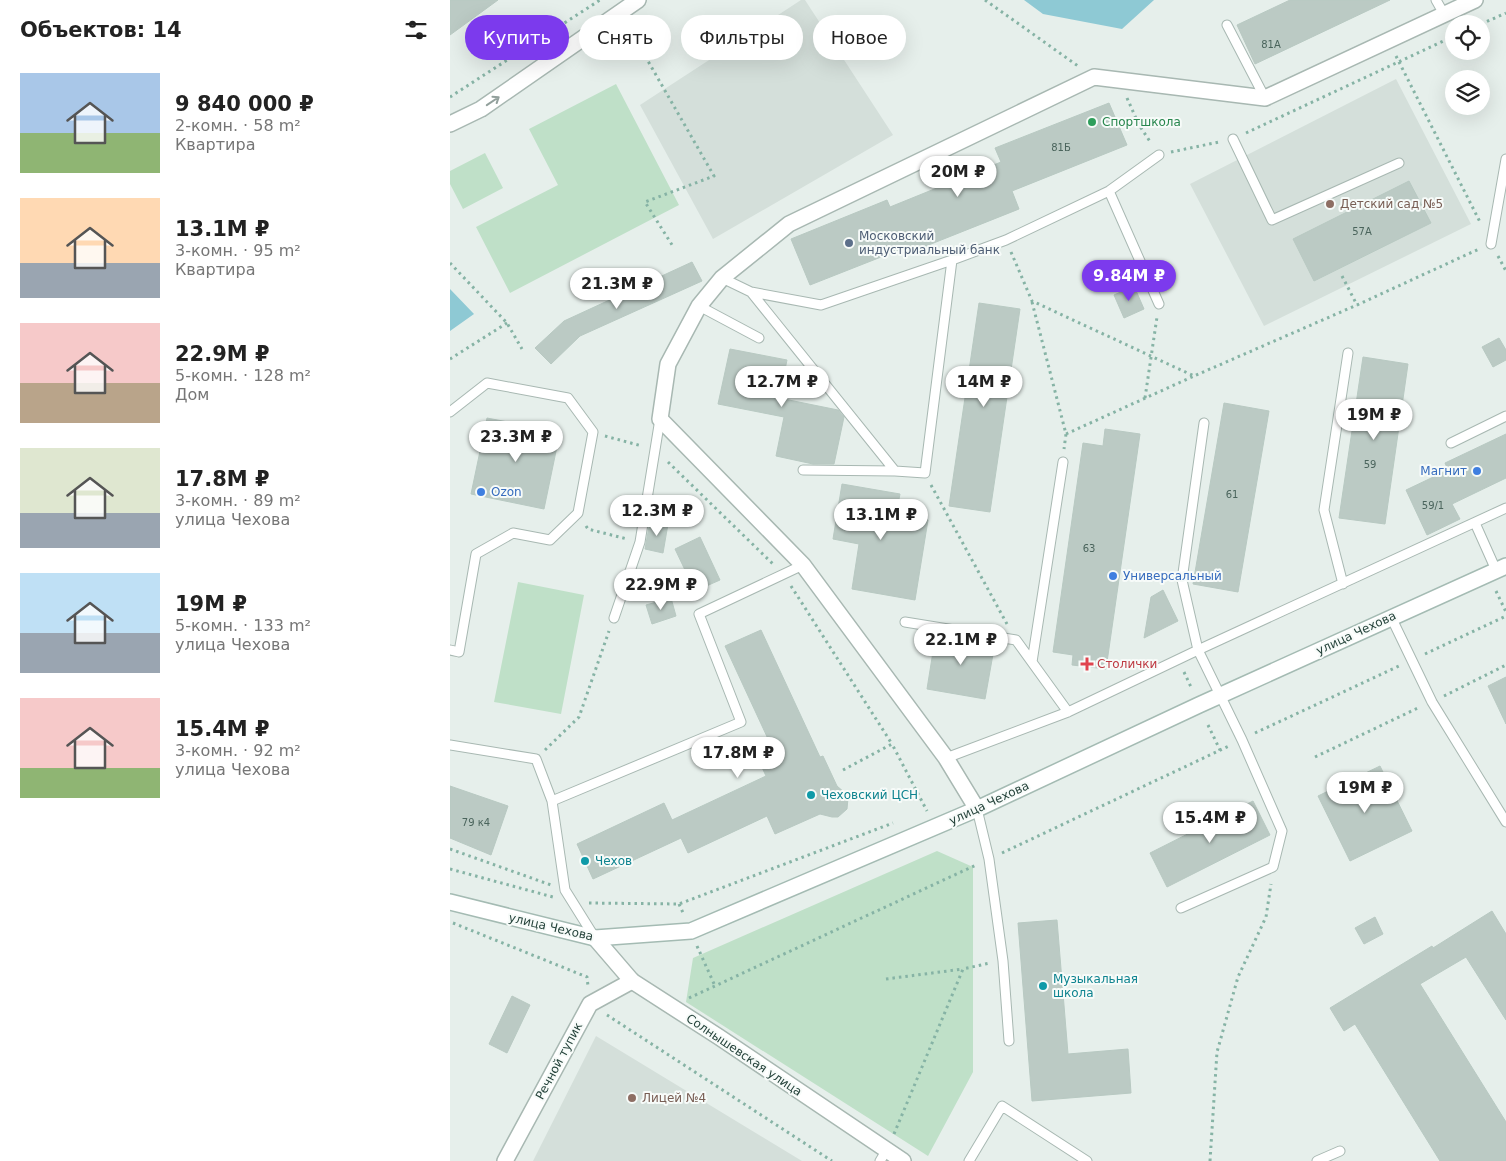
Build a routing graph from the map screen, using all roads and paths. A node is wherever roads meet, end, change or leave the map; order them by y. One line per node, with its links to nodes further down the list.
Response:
1 (600, 0): 15 (path)
2 (638, 0): 6 (street)
3 (985, 0): 14 (path)
4 (1436, 0): 8 (lane)
5 (1474, 0): 8 (street)
6 (621, 7): 18 (street, one-way to 6); 26 (path)
7 (1506, 13): 9 (path)
8 (1444, 14): 11 (street)
9 (1490, 20)
10 (1227, 25): 17 (lane)
11 (1388, 40): 13 (path); 17 (street)
12 (1445, 40): 13 (path)
13 (1399, 62): 19 (path); 25 (path)
14 (1094, 77): 17 (street); 31 (street)
15 (450, 96)
16 (1126, 97): 20 (path)
17 (1265, 98)
18 (450, 124)
19 (1233, 138): 20 (path); 22 (lane)
20 (1159, 155): 23 (lane)
21 (1506, 159): 25 (lane)
22 (1399, 163)
23 (1109, 191): 24 (lane); 34 (lane)
24 (1006, 240): 27 (lane); 33 (path)
25 (1491, 244): 29 (path); 35 (path)
26 (674, 248)
27 (952, 260): 32 (lane); 54 (lane)
28 (450, 263): 37 (path)
29 (1506, 271)
30 (1342, 276): 35 (path)
31 (722, 278): 32 (lane); 36 (street)
32 (751, 292): 53 (lane)
33 (1032, 301): 41 (path); 49 (path)
34 (1159, 304): 41 (path)
35 (1357, 305): 43 (path)
36 (699, 306): 38 (lane); 47 (street)
37 (507, 323): 39 (path); 42 (path)
38 (759, 338)
39 (522, 349)
40 (1348, 353): 61 (lane)
41 (1150, 356): 43 (path); 44 (path)
42 (450, 359)
43 (1194, 376): 44 (path)
44 (1145, 398): 49 (path)
45 (450, 412): 56 (lane)
46 (1506, 416): 50 (lane)
47 (660, 419): 58 (lane); 59 (street)
48 (1204, 423): 70 (lane)
49 (1066, 434): 51 (path)
50 (1451, 443)
51 (1063, 462): 72 (lane)
52 (802, 470): 53 (lane)
53 (895, 471): 54 (lane)
54 (925, 474): 68 (path)
55 (1506, 508): 57 (lane)
56 (578, 512): 58 (path); 69 (lane)
57 (1475, 523): 60 (lane); 61 (lane)
58 (640, 542): 66 (lane)
59 (803, 565): 82 (street); 85 (lane)
60 (1501, 568): 65 (street, улица Чехова)
61 (1343, 584): 70 (lane)
62 (1496, 591): 63 (path)
63 (1506, 612)
64 (1506, 616): 71 (path)
65 (1391, 617): 71 (lane); 74 (street, улица Чехова)
66 (614, 618): 83 (path)
67 (905, 622): 68 (lane)
68 (1016, 640): 72 (lane)
69 (450, 650)
70 (1198, 650): 74 (lane); 76 (lane)
71 (1412, 660): 75 (lane); 78 (path)
72 (1032, 662): 76 (lane)
73 (1506, 665): 75 (path)
74 (1220, 696): 78 (lane); 88 (street, улица Чехова)
75 (1432, 702): 81 (path); 91 (lane)
76 (1068, 712): 82 (lane)
77 (1208, 725): 80 (path)
78 (1242, 740): 80 (path); 94 (lane)
79 (450, 745): 83 (lane)
80 (1220, 750): 93 (path)
81 (1314, 757)
82 (946, 758): 88 (street)
83 (536, 759): 85 (lane)
84 (842, 770): 87 (path)
85 (552, 801): 96 (lane)
86 (935, 806): 87 (path)
87 (927, 810): 89 (path)
88 (977, 810): 93 (lane); 101 (street, улица Чехова)
89 (918, 814)
90 (899, 821): 97 (path)
91 (1506, 822)
92 (450, 849): 96 (path)
93 (989, 859): 102 (lane); 107 (path)
94 (1273, 866): 99 (lane); 116 (path)
95 (450, 869): 97 (path)
96 (565, 890): 97 (lane)
97 (573, 902): 101 (lane)
98 (451, 905): 101 (street, улица Чехова)
99 (1181, 908)
100 (450, 922): 106 (path)
101 (595, 938): 105 (street, Солнышевская улица)
102 (1003, 960): 103 (path); 108 (lane)
103 (963, 969): 104 (path); 110 (path)
104 (886, 979)
105 (632, 981): 106 (street); 107 (street, Солнышевская улица)
106 (590, 1004): 111 (street, Речной тупик); 112 (path)
107 (672, 1006): 110 (street, Солнышевская улица)
108 (1009, 1041)
109 (1340, 1151): 117 (lane)
110 (883, 1156): 113 (street, Солнышевская улица)
111 (505, 1161)
112 (832, 1161)
113 (903, 1161)
114 (969, 1161): 115 (lane)
115 (1087, 1161)
116 (1210, 1161)
117 (1317, 1161)

